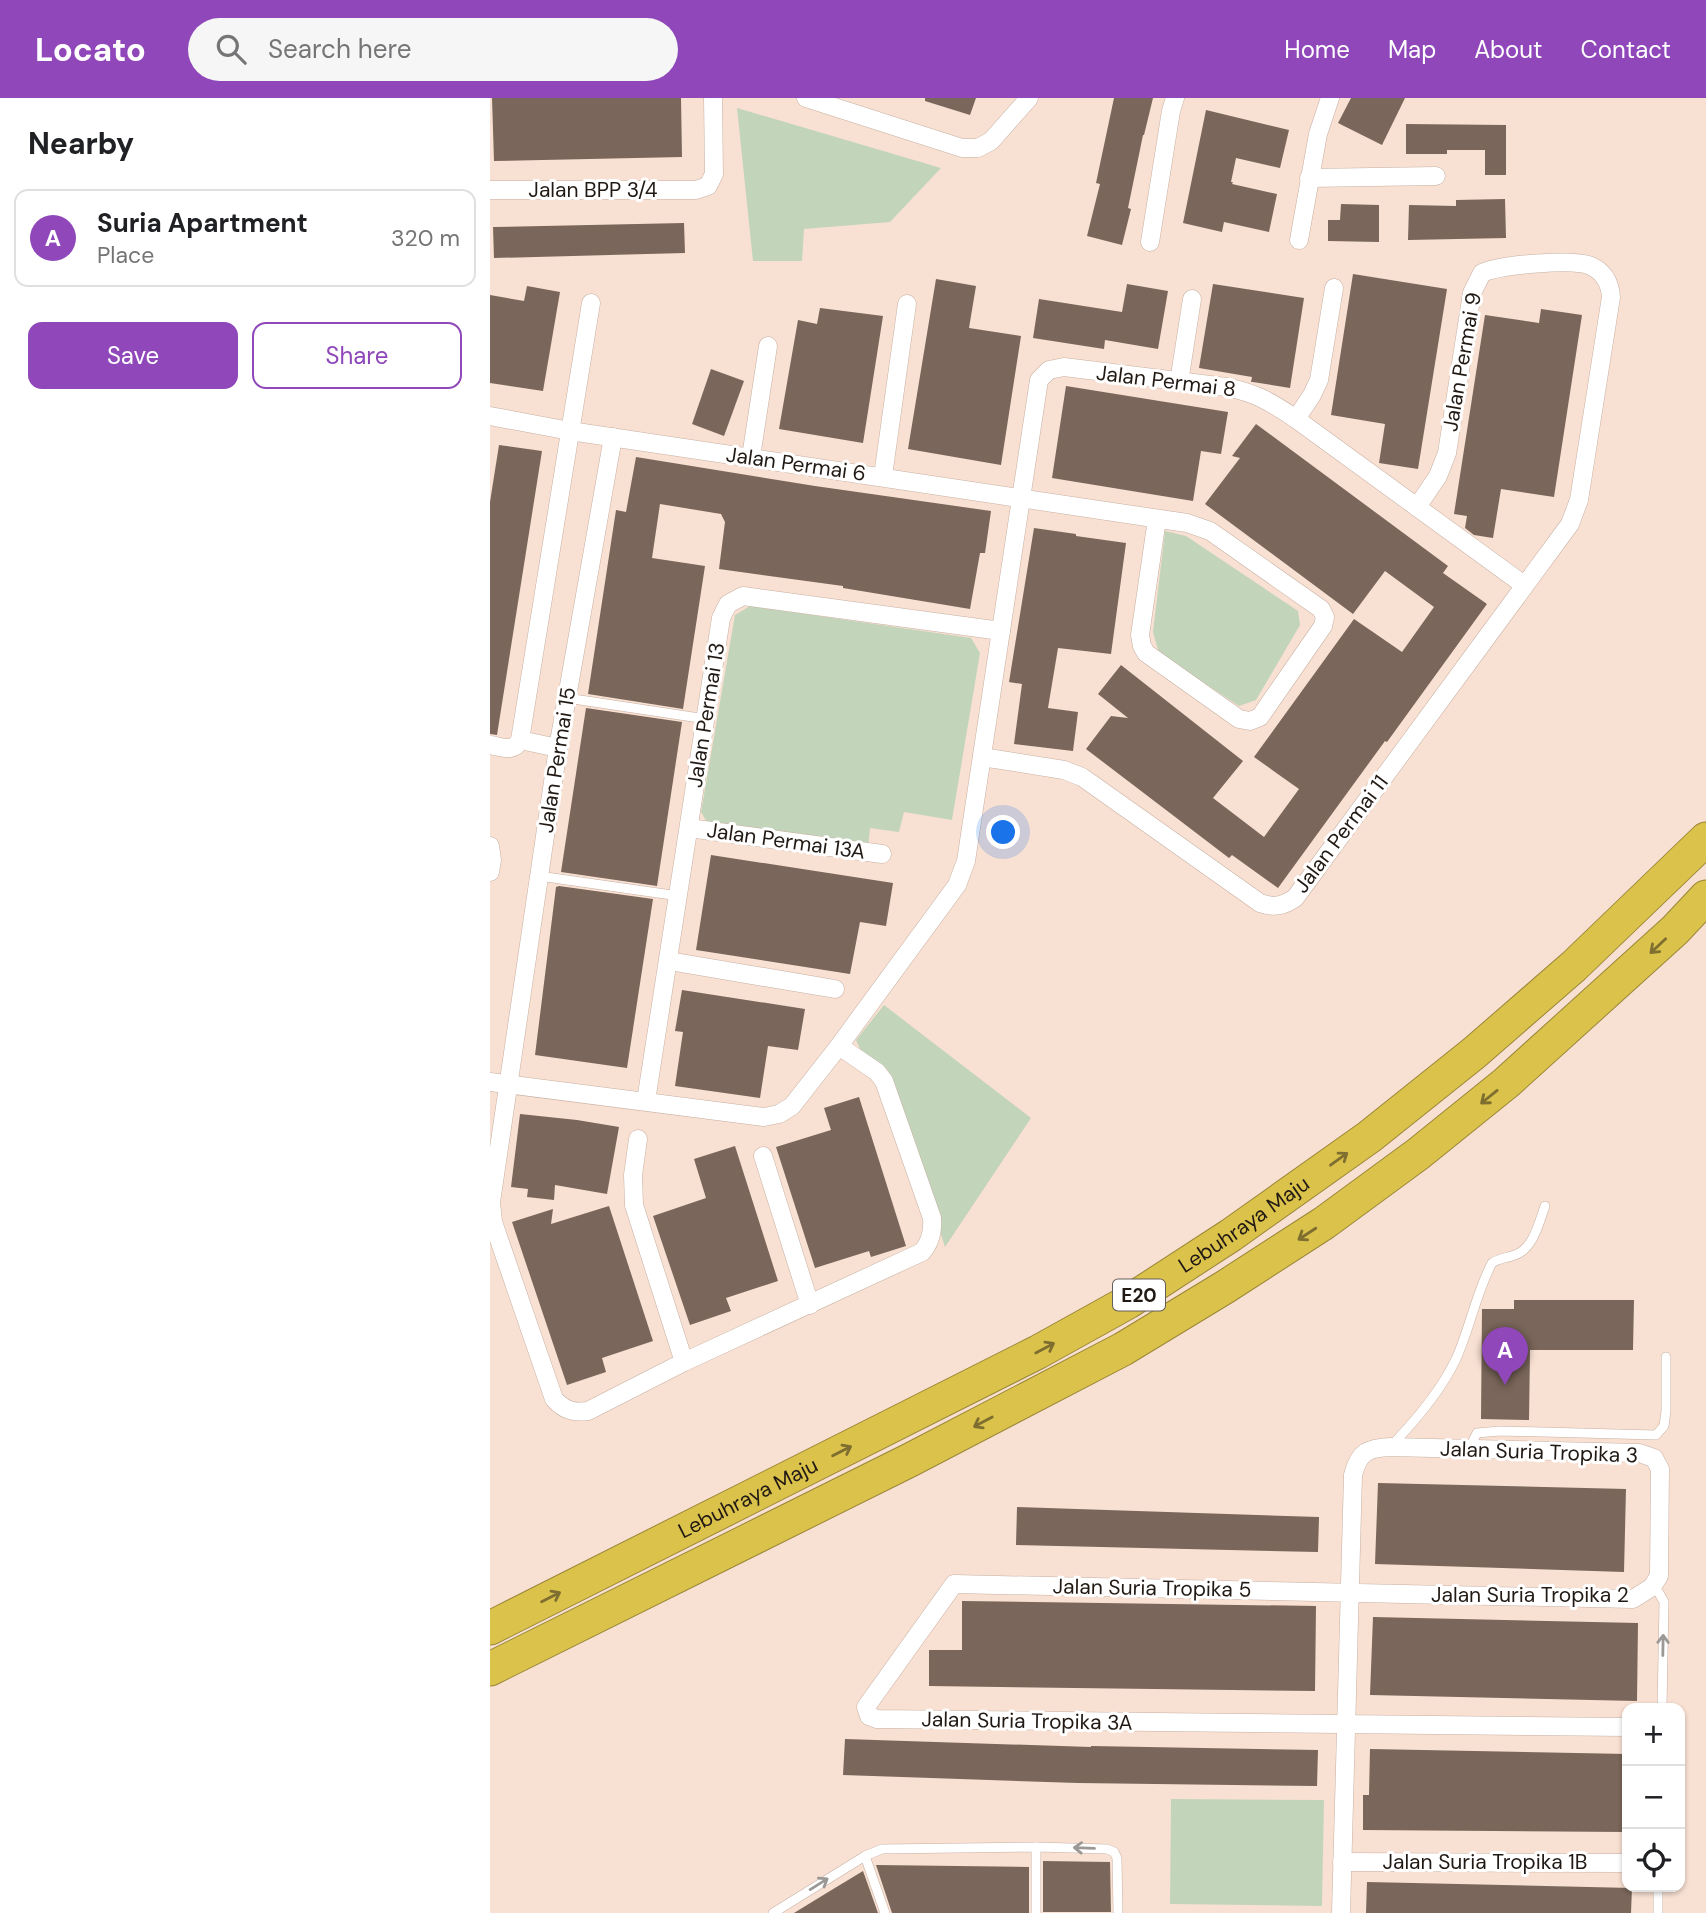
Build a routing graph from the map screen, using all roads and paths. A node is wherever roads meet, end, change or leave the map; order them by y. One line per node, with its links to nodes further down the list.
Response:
1 (713, 98): 8 (street, Jalan BPP 3/4)
2 (806, 98): 3 (street)
3 (1030, 98)
4 (1175, 98): 10 (street)
5 (1330, 98): 7 (street)
6 (1436, 176): 7 (street)
7 (1309, 178): 9 (street)
8 (490, 190)
9 (1299, 240)
10 (1150, 242)
11 (1334, 288): 18 (street)
12 (1192, 299): 16 (street)
13 (591, 303): 19 (street)
14 (907, 304): 22 (street)
15 (768, 346): 21 (street)
16 (1179, 382): 18 (street, Jalan Permai 8); 23 (street, Jalan Permai 8)
17 (490, 416): 19 (street, Jalan Permai 6)
18 (1296, 419): 24 (street, Jalan Permai 8)
19 (570, 430): 20 (street, Jalan Permai 6); 30 (street)
20 (613, 437): 21 (street, Jalan Permai 6); 28 (street, Jalan Permai 15)
21 (751, 457): 22 (street, Jalan Permai 6)
22 (883, 476): 23 (street, Jalan Permai 6)
23 (1021, 498): 25 (street, Jalan Permai 6); 27 (street)
24 (1417, 507): 26 (street, Jalan Permai 8); 26 (street, Jalan Permai 9)
25 (1157, 519): 25 (street, Jalan Permai 6)
26 (1524, 585): 33 (street, Jalan Permai 11)
27 (1001, 631): 29 (street, Jalan Permai 13); 33 (street)
28 (567, 698): 29 (lane); 32 (street, Jalan Permai 15)
29 (706, 719): 34 (street, Jalan Permai 13)
30 (520, 740): 31 (street); 32 (street)
31 (490, 745)
32 (558, 747): 39 (street, Jalan Permai 15)
33 (982, 757): 44 (street)
34 (689, 828): 37 (street, Jalan Permai 13A); 40 (street, Jalan Permai 13)
35 (1706, 839): 59 (highway, Lebuhraya Maju / E20, one-way to 35)
36 (490, 846): 38 (street)
37 (882, 854)
38 (490, 872)
39 (539, 876): 40 (lane); 45 (street, Jalan Permai 15)
40 (679, 895): 42 (street, Jalan Permai 13)
41 (1706, 897): 60 (highway, Lebuhraya Maju / E20, one-way to 60)
42 (669, 961): 43 (street); 46 (street, Jalan Permai 13)
43 (835, 989)
44 (839, 1046): 46 (street); 50 (street, Jalan Permai 15)
45 (499, 1083): 46 (street); 52 (street, Jalan Permai 15)
46 (646, 1101)
47 (638, 1139): 52 (street)
48 (763, 1156): 50 (street)
49 (1545, 1206): 53 (lane)
50 (810, 1305): 52 (street, Jalan Permai 15)
51 (1666, 1357): 54 (lane)
52 (684, 1362)
53 (1391, 1447): 54 (street, Jalan Suria Tropika 3); 58 (street, Jalan Suria Tropika 3)
54 (1469, 1449): 55 (street, Jalan Suria Tropika 3)
55 (1660, 1532): 57 (street, Jalan Suria Tropika 2)
56 (954, 1584): 58 (street, Jalan Suria Tropika 5); 62 (street, Jalan Suria Tropika 3A)
57 (1652, 1587): 58 (street, Jalan Suria Tropika 2); 61 (lane, one-way to 57)
58 (1349, 1593): 62 (street, Jalan Suria Tropika 3)
59 (490, 1628)
60 (490, 1669)
61 (1662, 1703)
62 (1346, 1724): 63 (street); 66 (street, Jalan Suria Tropika 3)
63 (1622, 1727)
64 (1036, 1847): 65 (lane); 71 (lane); 72 (lane, one-way to 64)
65 (864, 1856): 69 (lane, one-way to 65); 70 (lane)
66 (1342, 1861): 67 (street, Jalan Suria Tropika 1B); 73 (street, Jalan Suria Tropika 3)
67 (1622, 1863)
68 (1658, 1892): 74 (lane)
69 (773, 1913)
70 (885, 1913)
71 (1036, 1913)
72 (1118, 1913)
73 (1340, 1913)
74 (1658, 1913)

